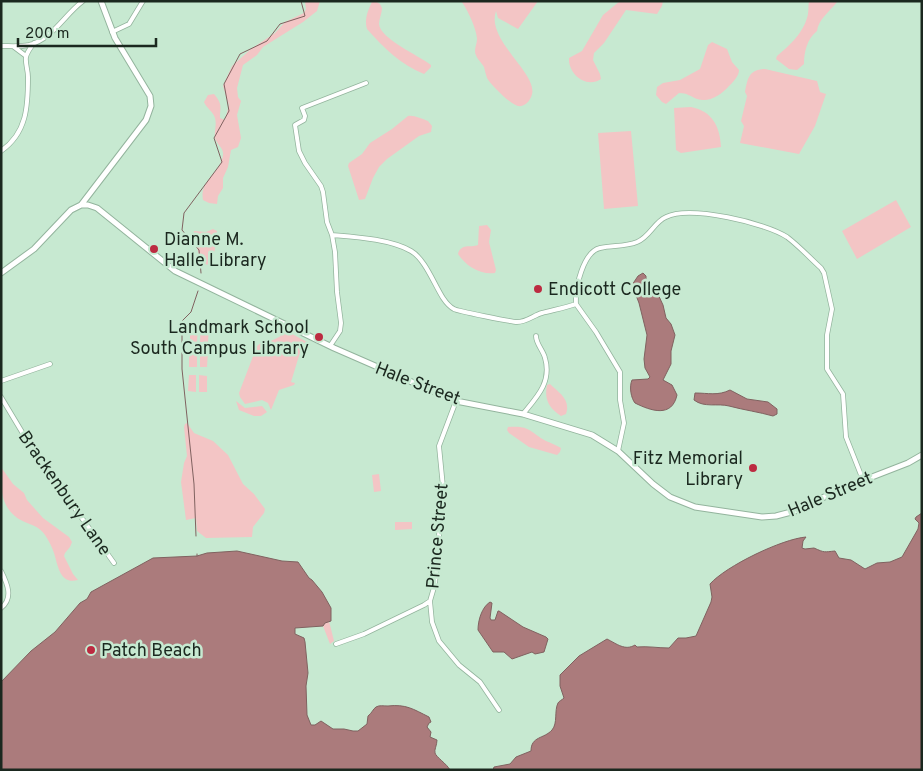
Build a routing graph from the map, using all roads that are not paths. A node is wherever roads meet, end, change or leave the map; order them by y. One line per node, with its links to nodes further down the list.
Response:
1 (83, 1): 5 (street)
2 (101, 1): 4 (main road)
3 (143, 1): 4 (street)
4 (112, 32): 11 (main road)
5 (34, 43): 7 (street); 8 (street)
6 (1, 46): 7 (street)
7 (13, 46): 8 (street)
8 (26, 56): 10 (street)
9 (366, 83): 12 (street)
10 (1, 151)
11 (81, 205): 13 (main road); 16 (main road, Hale Street)
12 (332, 235): 14 (street); 16 (street)
13 (1, 273)
14 (576, 304): 22 (street); 24 (street)
15 (536, 336): 21 (street)
16 (330, 346): 20 (main road, Hale Street)
17 (50, 364): 18 (street)
18 (1, 381)
19 (1, 397): 25 (street, Brackenbury Lane)
20 (456, 401): 21 (main road, Hale Street); 27 (street, Prince Street)
21 (523, 414): 22 (main road, Hale Street)
22 (618, 451): 24 (main road, Hale Street)
23 (922, 455): 24 (main road, Hale Street)
24 (863, 480)
25 (114, 563)
26 (1, 571): 28 (street)
27 (430, 601): 29 (street, Prince Street); 30 (street)
28 (1, 608)
29 (336, 644)
30 (499, 710)

